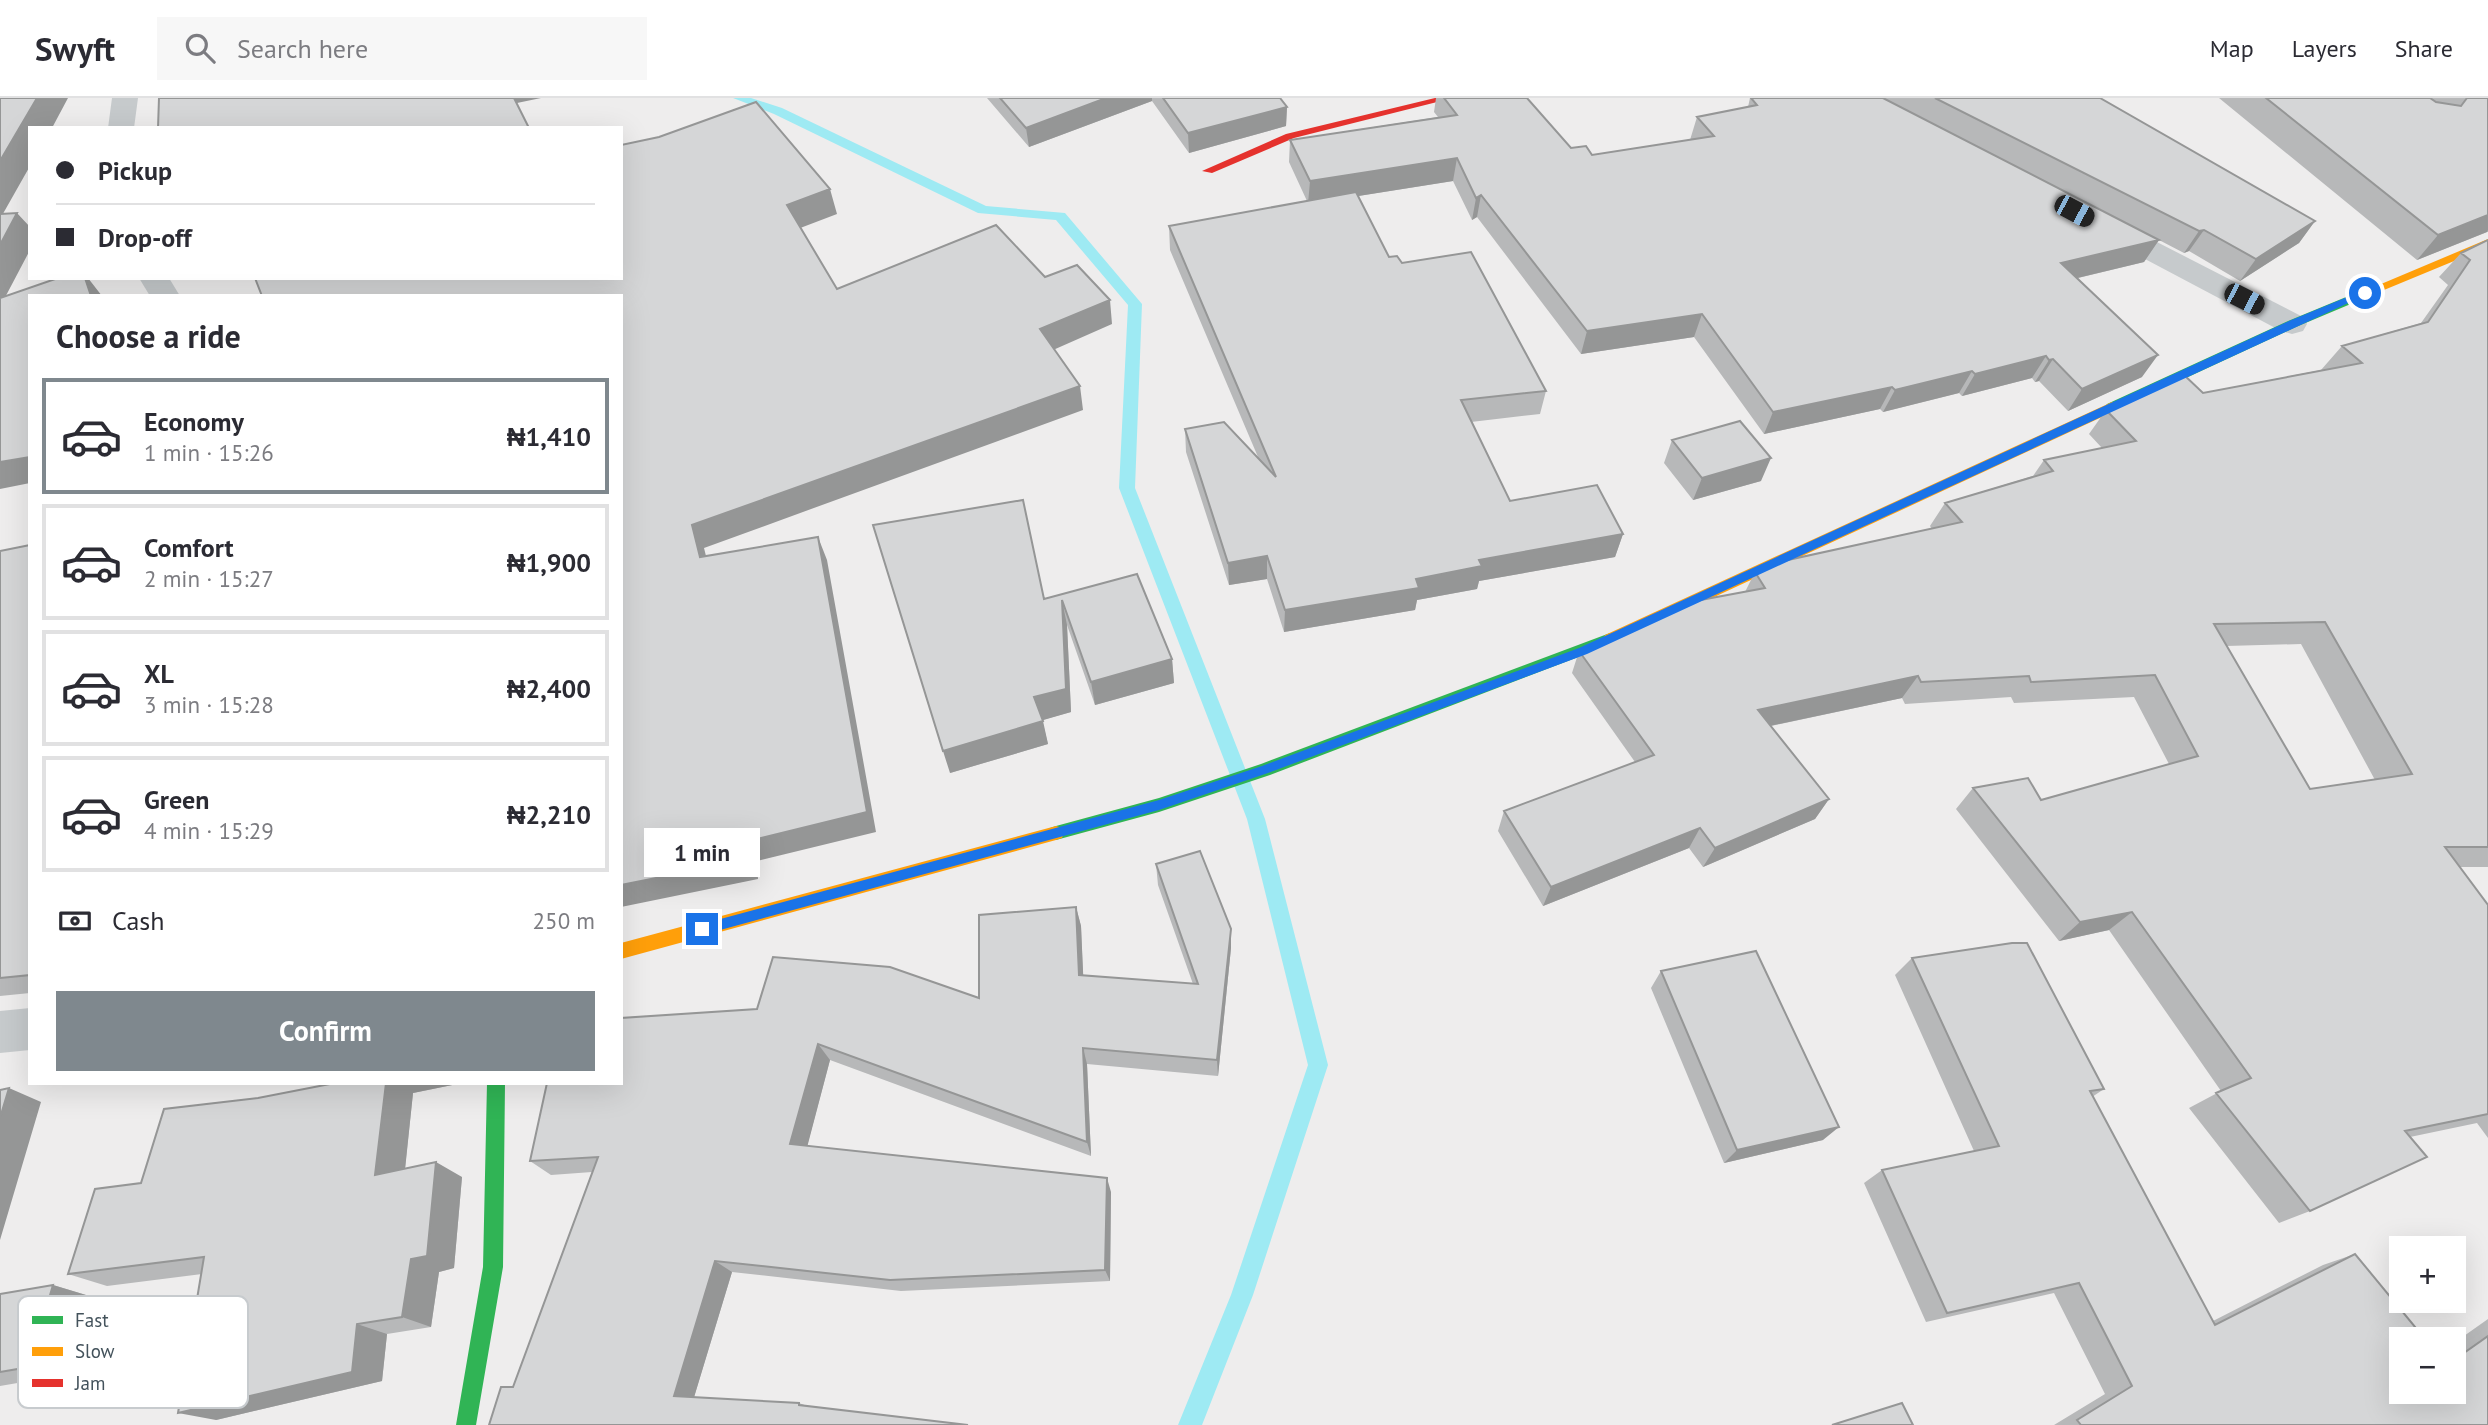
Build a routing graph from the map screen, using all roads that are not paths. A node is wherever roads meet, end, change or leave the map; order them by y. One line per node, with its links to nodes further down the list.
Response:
1 (125, 98): 3 (street)
2 (1448, 98): 4 (street)
3 (121, 126)
4 (1208, 171)
5 (2087, 217): 7 (street)
6 (2488, 243): 7 (street)
7 (2292, 324): 8 (street)
8 (623, 950)
9 (28, 1029): 10 (street)
10 (0, 1032)
11 (496, 1085): 12 (street)
12 (466, 1425)

